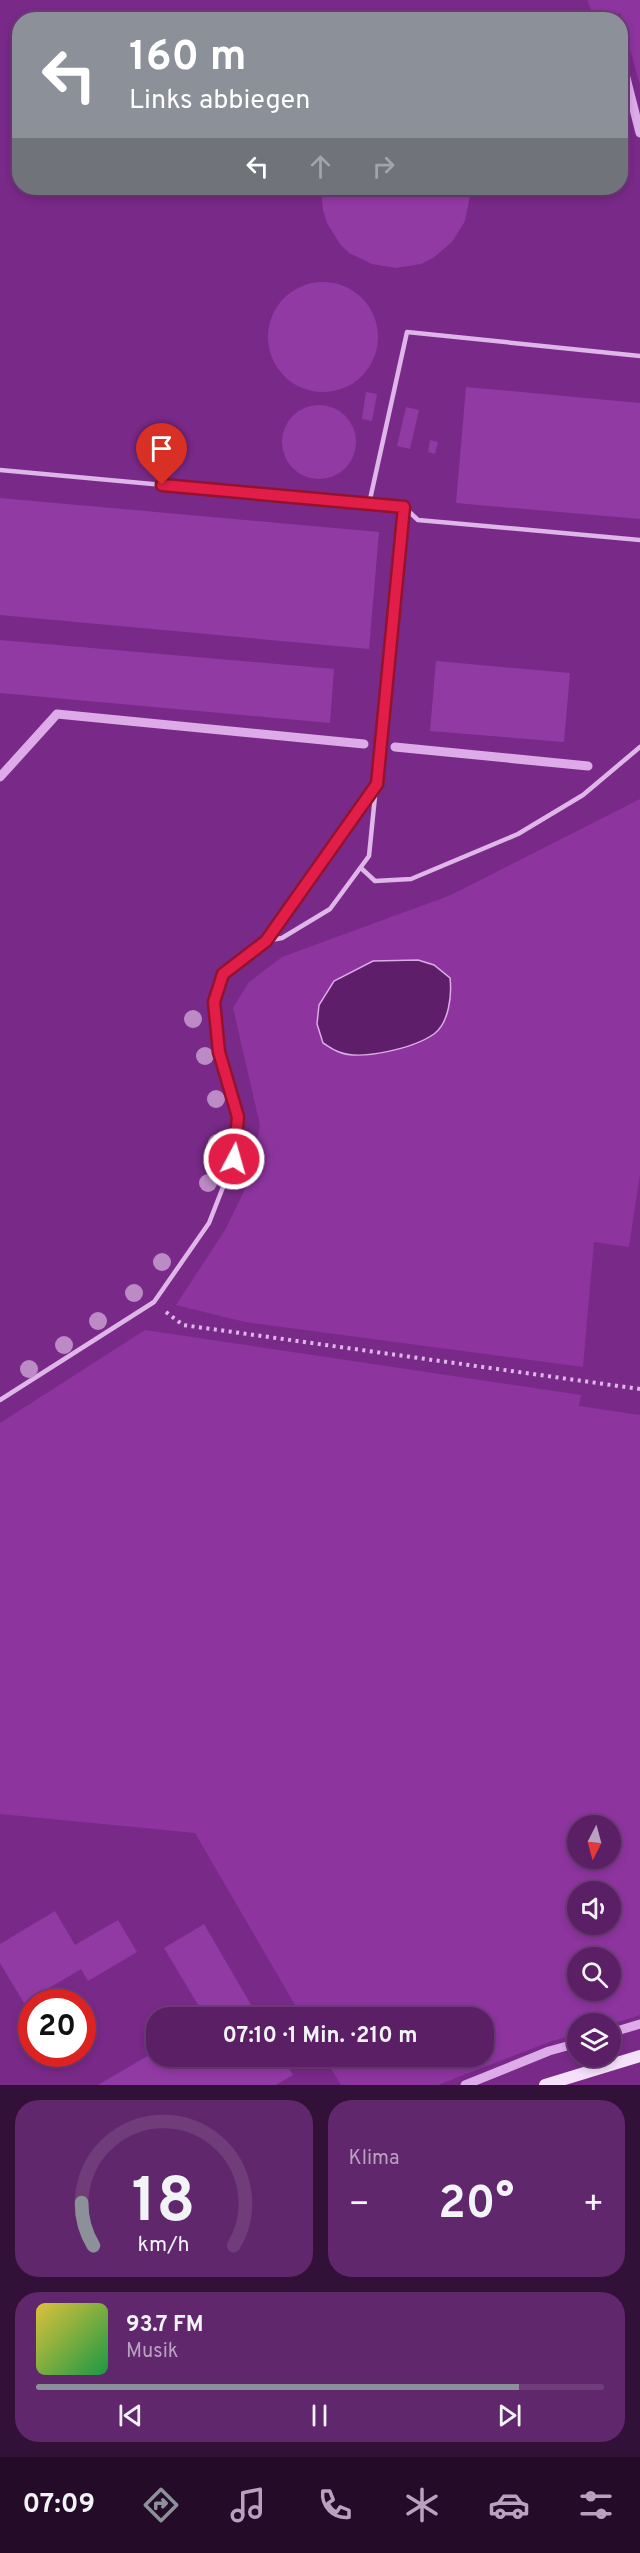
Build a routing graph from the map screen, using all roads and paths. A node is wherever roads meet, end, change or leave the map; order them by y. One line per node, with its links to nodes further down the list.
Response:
1 (640, 356): 3 (lane)
2 (0, 470): 3 (lane)
3 (369, 504): 4 (lane)
4 (404, 507): 5 (lane); 7 (lane)
5 (640, 540)
6 (640, 747): 8 (lane)
7 (377, 784): 8 (lane); 9 (lane)
8 (361, 868): 9 (lane)
9 (266, 941): 10 (lane)
10 (153, 1302): 11 (path); 12 (lane)
11 (640, 1389)
12 (0, 1400)
13 (640, 2056): 14 (main road)
14 (545, 2085)

